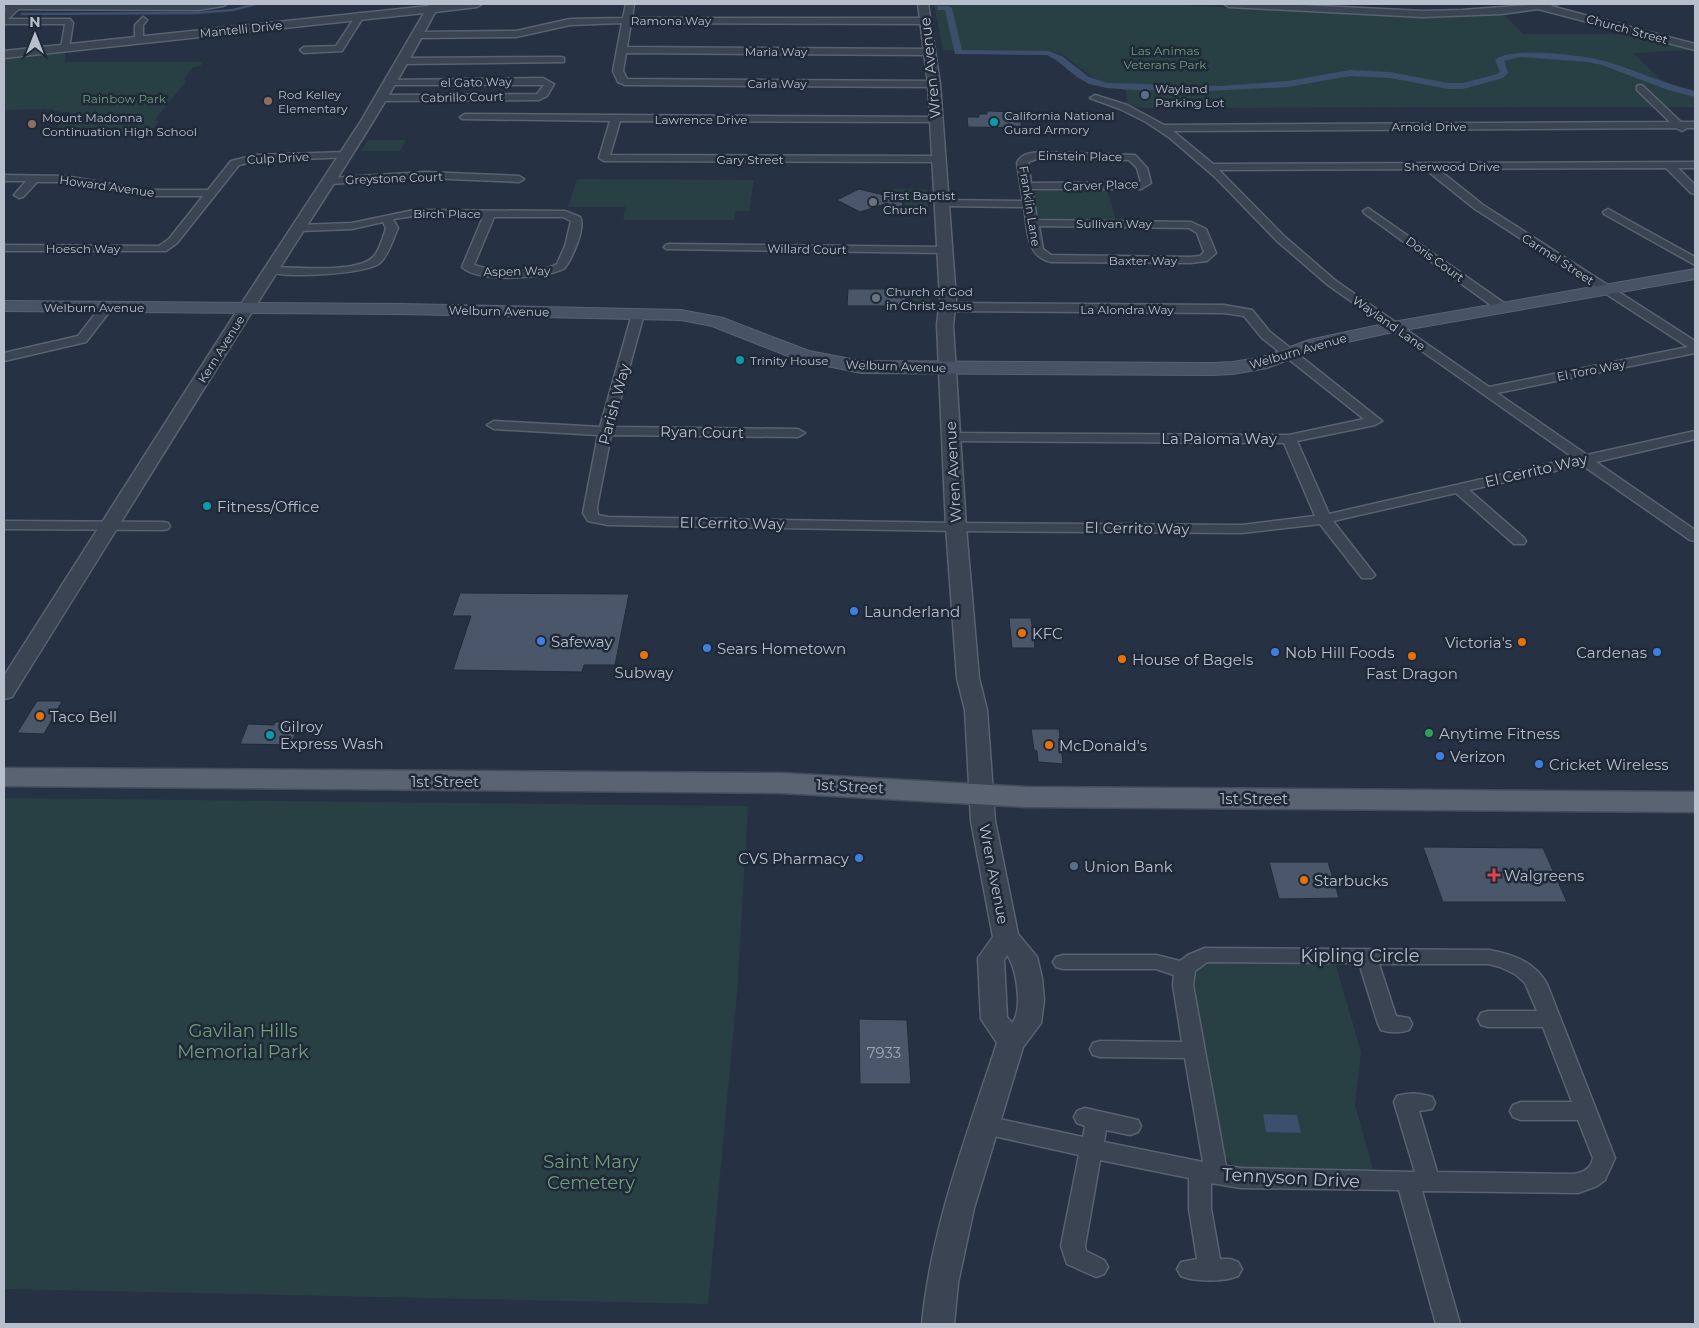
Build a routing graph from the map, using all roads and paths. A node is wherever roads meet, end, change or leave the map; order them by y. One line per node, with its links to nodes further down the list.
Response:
1 (223, 4): 8 (street)
2 (477, 4): 10 (street, Mantelli Drive)
3 (630, 4): 16 (street)
4 (923, 4): 17 (street, Wren Avenue)
5 (1229, 4): 12 (street)
6 (1554, 4): 9 (street)
7 (18, 5): 8 (street); 11 (street); 14 (street)
8 (85, 5)
9 (1534, 5): 12 (street); 20 (street, Church Street)
10 (433, 6): 13 (street, Mantelli Drive); 18 (street, Kern Avenue)
11 (4, 7)
12 (1359, 7)
13 (360, 16): 19 (street, Mantelli Drive); 22 (street)
14 (4, 19): 21 (street)
15 (144, 20): 19 (street)
16 (628, 20): 17 (street, Ramona Way); 18 (street, Ramona Way); 23 (street)
17 (926, 21): 24 (street, Wren Avenue)
18 (418, 34): 27 (street, Kern Avenue)
19 (139, 40): 21 (street, Mantelli Drive)
20 (1695, 47)
21 (65, 48): 25 (street, Mantelli Drive)
22 (304, 50)
23 (621, 50): 24 (street, Maria Way); 29 (street, Carla Way)
24 (930, 52): 29 (street, Wren Avenue)
25 (4, 54)
26 (561, 60): 27 (street)
27 (403, 61): 28 (street, Kern Avenue)
28 (390, 83): 31 (street, el Gato Way); 32 (street, Kern Avenue)
29 (934, 84): 36 (street, Wren Avenue)
30 (1640, 88): 37 (street)
31 (543, 96): 32 (street, Cabrillo Court)
32 (380, 98): 41 (street, Kern Avenue)
33 (1095, 98): 39 (street, Wayland Lane)
34 (466, 117): 35 (street, Lawrence Drive)
35 (616, 118): 36 (street, Lawrence Drive); 44 (street, Gary Street)
36 (936, 120): 44 (street, Wren Avenue)
37 (1678, 125): 38 (street, Arnold Drive); 39 (street, Arnold Drive); 40 (street)
38 (1695, 125)
39 (1163, 128): 48 (street, Wayland Lane)
40 (1695, 136)
41 (346, 155): 52 (street, Kern Avenue); 55 (street, Culp Drive)
42 (1026, 158): 43 (street, Einstein Place); 53 (street, Franklin Lane)
43 (1134, 158): 53 (street, Carver Place)
44 (938, 159): 57 (street, Wren Avenue)
45 (1426, 165): 46 (street, Sherwood Drive); 48 (street, Sherwood Drive); 75 (street, Carmel Street)
46 (1669, 165): 47 (street, Sherwood Drive); 54 (street)
47 (1695, 165)
48 (1210, 167): 82 (street, Wayland Lane)
49 (4, 178): 50 (street, Howard Avenue)
50 (35, 178): 55 (street, Howard Avenue); 56 (street)
51 (519, 179): 52 (street, Greystone Court)
52 (330, 181): 66 (street, Kern Avenue)
53 (1026, 186): 58 (street, Franklin Lane)
54 (1695, 190)
55 (211, 193): 69 (street, Culp Drive)
56 (19, 195)
57 (942, 203): 58 (street); 70 (street, Wren Avenue)
58 (1029, 204): 64 (street, Franklin Lane)
59 (1368, 211): 80 (street, Doris Court)
60 (1608, 212): 72 (street)
61 (490, 213): 62 (street, Birch Place); 62 (street, Aspen Way); 63 (street, Birch Place)
62 (565, 214)
63 (387, 218): 66 (street, Birch Place); 73 (street)
64 (1032, 223): 65 (street, Sullivan Way); 71 (street, Franklin Lane)
65 (1196, 226): 71 (street, Baxter Way)
66 (300, 228): 73 (street, Kern Avenue)
67 (4, 248): 69 (street, Hoesch Way)
68 (670, 248): 70 (street, Willard Court)
69 (162, 249)
70 (944, 250): 78 (street, Wren Avenue)
71 (1042, 255)
72 (1695, 262)
73 (272, 270): 79 (street, Kern Avenue)
74 (1695, 274): 75 (main road, Welburn Avenue)
75 (1606, 290): 80 (main road, Welburn Avenue); 83 (street, Carmel Street)
76 (4, 306): 77 (main road, Welburn Avenue)
77 (107, 307): 79 (main road, Welburn Avenue); 85 (street)
78 (947, 307): 84 (street, La Alondra Way); 86 (street, Wren Avenue)
79 (247, 308): 81 (main road, Welburn Avenue); 99 (street, Kern Avenue)
80 (1503, 308): 82 (main road, Welburn Avenue)
81 (638, 314): 86 (main road, Welburn Avenue); 89 (street, Parish Way)
82 (1393, 327): 84 (main road, Welburn Avenue); 87 (street, Wayland Lane)
83 (1695, 347): 87 (street, El Toro Way)
84 (1289, 354): 86 (main road, Welburn Avenue); 93 (street, La Paloma Way)
85 (4, 357)
86 (947, 368): 92 (street, Wren Avenue)
87 (1486, 390): 94 (street, Wayland Lane)
88 (494, 426): 89 (street)
89 (605, 431): 90 (street, Ryan Court); 96 (street, Parish Way)
90 (798, 433)
91 (1695, 435): 94 (street, El Cerrito Way)
92 (952, 437): 93 (street, La Paloma Way); 101 (street, Wren Avenue)
93 (1289, 439): 97 (street)
94 (1583, 459): 95 (street, El Cerrito Way); 102 (street, Wayland Lane)
95 (1458, 488): 97 (street, El Cerrito Way); 103 (street)
96 (593, 495): 101 (street, El Cerrito Way)
97 (1324, 519): 101 (street, El Cerrito Way); 104 (street)
98 (4, 525): 99 (street)
99 (109, 526): 100 (street); 105 (street, Kern Avenue)
100 (163, 526)
101 (956, 527): 107 (street, Wren Avenue)
102 (1695, 537)
103 (1520, 541)
104 (1367, 575)
105 (4, 692)
106 (4, 777): 107 (main road, 1st Street)
107 (981, 795): 108 (main road, 1st Street); 109 (street, Wren Avenue)
108 (1695, 802)
109 (1006, 938): 116 (street, Wren Avenue); 116 (street, Wren Avenue)
110 (1367, 956): 112 (street, Kipling Circle); 114 (street, Kipling Circle); 115 (street)
111 (1063, 962): 112 (street)
112 (1184, 970): 118 (street)
113 (1488, 1020): 114 (street)
114 (1551, 1020): 121 (street, Kipling Circle)
115 (1402, 1024)
116 (1010, 1042): 122 (street, Wren Avenue)
117 (1100, 1049): 118 (street)
118 (1194, 1050): 126 (street)
119 (1424, 1103): 127 (street)
120 (1520, 1110): 121 (street)
121 (1587, 1111): 125 (street, Kipling Circle)
122 (985, 1125): 124 (street, Tennyson Drive); 130 (street, Wren Avenue)
123 (1130, 1126): 124 (street)
124 (1091, 1148): 126 (street, Tennyson Drive); 128 (street)
125 (1599, 1172): 127 (street, Tennyson Drive)
126 (1208, 1173): 127 (street, Tennyson Drive); 129 (street)
127 (1418, 1182): 131 (street)
128 (1096, 1267)
129 (1210, 1269)
130 (938, 1324)
131 (1448, 1324)

